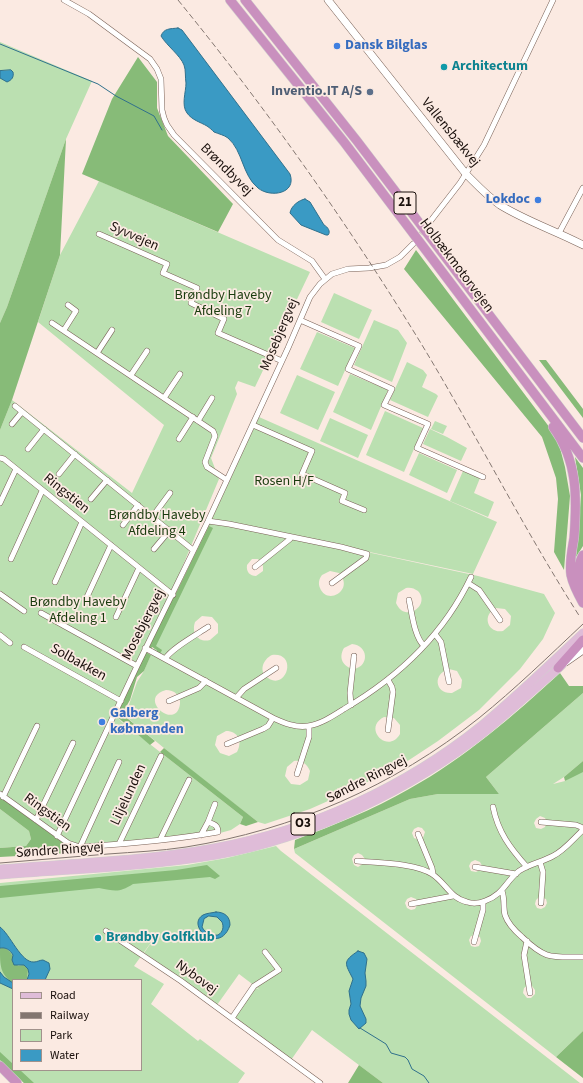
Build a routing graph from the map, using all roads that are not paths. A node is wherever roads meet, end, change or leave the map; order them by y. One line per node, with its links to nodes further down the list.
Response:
1 (64, 0): 13 (street, Brøndbyvej)
2 (230, 0): 24 (highway, Holbækmotorvejen / 21)
3 (245, 0): 28 (highway, Holbækmotorvejen / 21)
4 (328, 0): 6 (street, Vallensbækvej)
5 (553, 0): 6 (street)
6 (466, 174): 8 (street); 9 (street, Vallensbækvej)
7 (583, 188): 9 (street)
8 (429, 223)
9 (559, 233): 12 (street, Vallensbækvej)
10 (99, 234): 21 (street, Syvvejen)
11 (413, 244): 13 (street)
12 (583, 245)
13 (324, 280): 15 (street, Mosebjergvej)
14 (68, 305): 17 (street)
15 (300, 320): 21 (street, Mosebjergvej); 44 (street)
16 (52, 323): 17 (street)
17 (64, 330): 20 (street)
18 (112, 330): 20 (street)
19 (147, 351): 23 (street)
20 (97, 353): 23 (street)
21 (282, 361): 33 (street, Mosebjergvej)
22 (180, 374): 25 (street)
23 (131, 375): 25 (street)
24 (523, 378): 41 (highway, Holbækmotorvejen / 21); 70 (highway)
25 (164, 398): 30 (street)
26 (212, 398): 31 (street)
27 (15, 406): 29 (street)
28 (561, 409): 35 (highway); 36 (highway, Holbækmotorvejen / 21)
29 (22, 412): 32 (street); 34 (street)
30 (193, 417): 31 (street); 37 (street)
31 (198, 421): 46 (street)
32 (12, 424)
33 (253, 425): 46 (street, Mosebjergvej); 52 (street)
34 (44, 429): 38 (street); 39 (street)
35 (583, 432)
36 (583, 438)
37 (179, 439)
38 (28, 448)
39 (75, 454): 43 (street); 45 (street)
40 (0, 458): 42 (street, Ringstien)
41 (583, 458)
42 (16, 469): 47 (street, Ringstien); 50 (street)
43 (59, 474)
44 (483, 477)
45 (107, 480): 49 (street); 51 (street)
46 (227, 480): 54 (street, Mosebjergvej)
47 (42, 490): 55 (street, Ringstien); 63 (street)
48 (170, 493): 53 (street)
49 (91, 499)
50 (0, 503)
51 (138, 505): 53 (street); 56 (street)
52 (364, 510)
53 (153, 516): 57 (street)
54 (208, 520): 58 (street); 61 (street, Mosebjergvej)
55 (82, 522): 59 (street, Ringstien); 67 (street)
56 (123, 525)
57 (170, 530): 60 (street); 61 (street)
58 (291, 537): 64 (street); 68 (street)
59 (111, 545): 65 (street, Ringstien); 73 (street)
60 (154, 549)
61 (193, 550): 72 (street, Mosebjergvej)
62 (583, 555): 70 (highway)
63 (11, 559)
64 (255, 567)
65 (139, 568): 72 (street, Ringstien); 79 (street)
66 (471, 577): 69 (street)
67 (55, 582)
68 (332, 583)
69 (468, 583): 80 (street); 83 (street)
70 (579, 589): 74 (highway); 76 (highway)
71 (0, 594): 77 (street)
72 (173, 595): 90 (street, Mosebjergvej)
73 (86, 599)
74 (583, 599)
75 (409, 600): 88 (street)
76 (583, 603)
77 (24, 612)
78 (41, 614): 94 (street)
79 (116, 617)
80 (500, 620)
81 (208, 627): 93 (street)
82 (583, 633): 131 (main road, Søndre Ringvej / O3)
83 (435, 634): 88 (street); 99 (street)
84 (0, 635): 86 (street)
85 (583, 640): 96 (highway)
86 (10, 643)
87 (583, 645): 96 (main road, Søndre Ringvej / O3)
88 (424, 646): 97 (street)
89 (24, 647): 101 (street, Solbakken)
90 (145, 648): 93 (street); 94 (street, Mosebjergvej)
91 (583, 650): 96 (street)
92 (354, 656): 103 (street)
93 (165, 658): 98 (street)
94 (137, 666): 101 (street, Mosebjergvej)
95 (276, 668): 100 (street)
96 (558, 668): 134 (main road, Søndre Ringvej / O3)
97 (388, 680): 103 (street); 107 (street)
98 (206, 681): 100 (street); 102 (street)
99 (449, 682)
100 (236, 698): 104 (street)
101 (121, 701): 123 (street, Mosebjergvej)
102 (169, 701)
103 (352, 705): 106 (street)
104 (273, 718): 106 (street); 109 (street)
105 (37, 726): 114 (street)
106 (309, 726): 112 (street)
107 (388, 730)
108 (73, 743): 117 (street)
109 (227, 744)
110 (161, 756): 125 (street, Liljelunden)
111 (119, 762): 126 (street)
112 (297, 774)
113 (189, 780): 124 (street)
114 (2, 795): 117 (street, Ringstien)
115 (215, 804): 118 (street)
116 (493, 807): 130 (street)
117 (36, 820): 123 (street, Ringstien)
118 (208, 822): 122 (street); 122 (street, Ringstien)
119 (541, 822): 120 (street)
120 (583, 830): 128 (street)
121 (418, 834): 132 (street)
122 (201, 835): 124 (street, Ringstien)
123 (57, 836): 126 (street, Ringstien)
124 (160, 840): 125 (street, Ringstien)
125 (119, 844): 126 (street, Ringstien)
126 (80, 847)
127 (357, 861): 132 (street)
128 (540, 862): 130 (street); 138 (street)
129 (475, 867): 133 (street)
130 (527, 867): 133 (street)
131 (0, 869)
132 (433, 874): 136 (street)
133 (516, 874): 135 (street)
134 (0, 875)
135 (502, 891): 137 (street); 142 (street)
136 (453, 896): 137 (street); 139 (street)
137 (483, 902): 141 (street)
138 (542, 903)
139 (411, 904)
140 (106, 931): 146 (street, Nybovej)
141 (474, 942)
142 (527, 942): 144 (street); 145 (street)
143 (265, 952): 146 (street)
144 (583, 957)
145 (530, 993)
146 (232, 1018): 151 (street, Nybovej)
147 (0, 1066): 150 (highway)
148 (0, 1074): 149 (highway)
149 (10, 1083)
150 (17, 1083)
151 (320, 1083)

